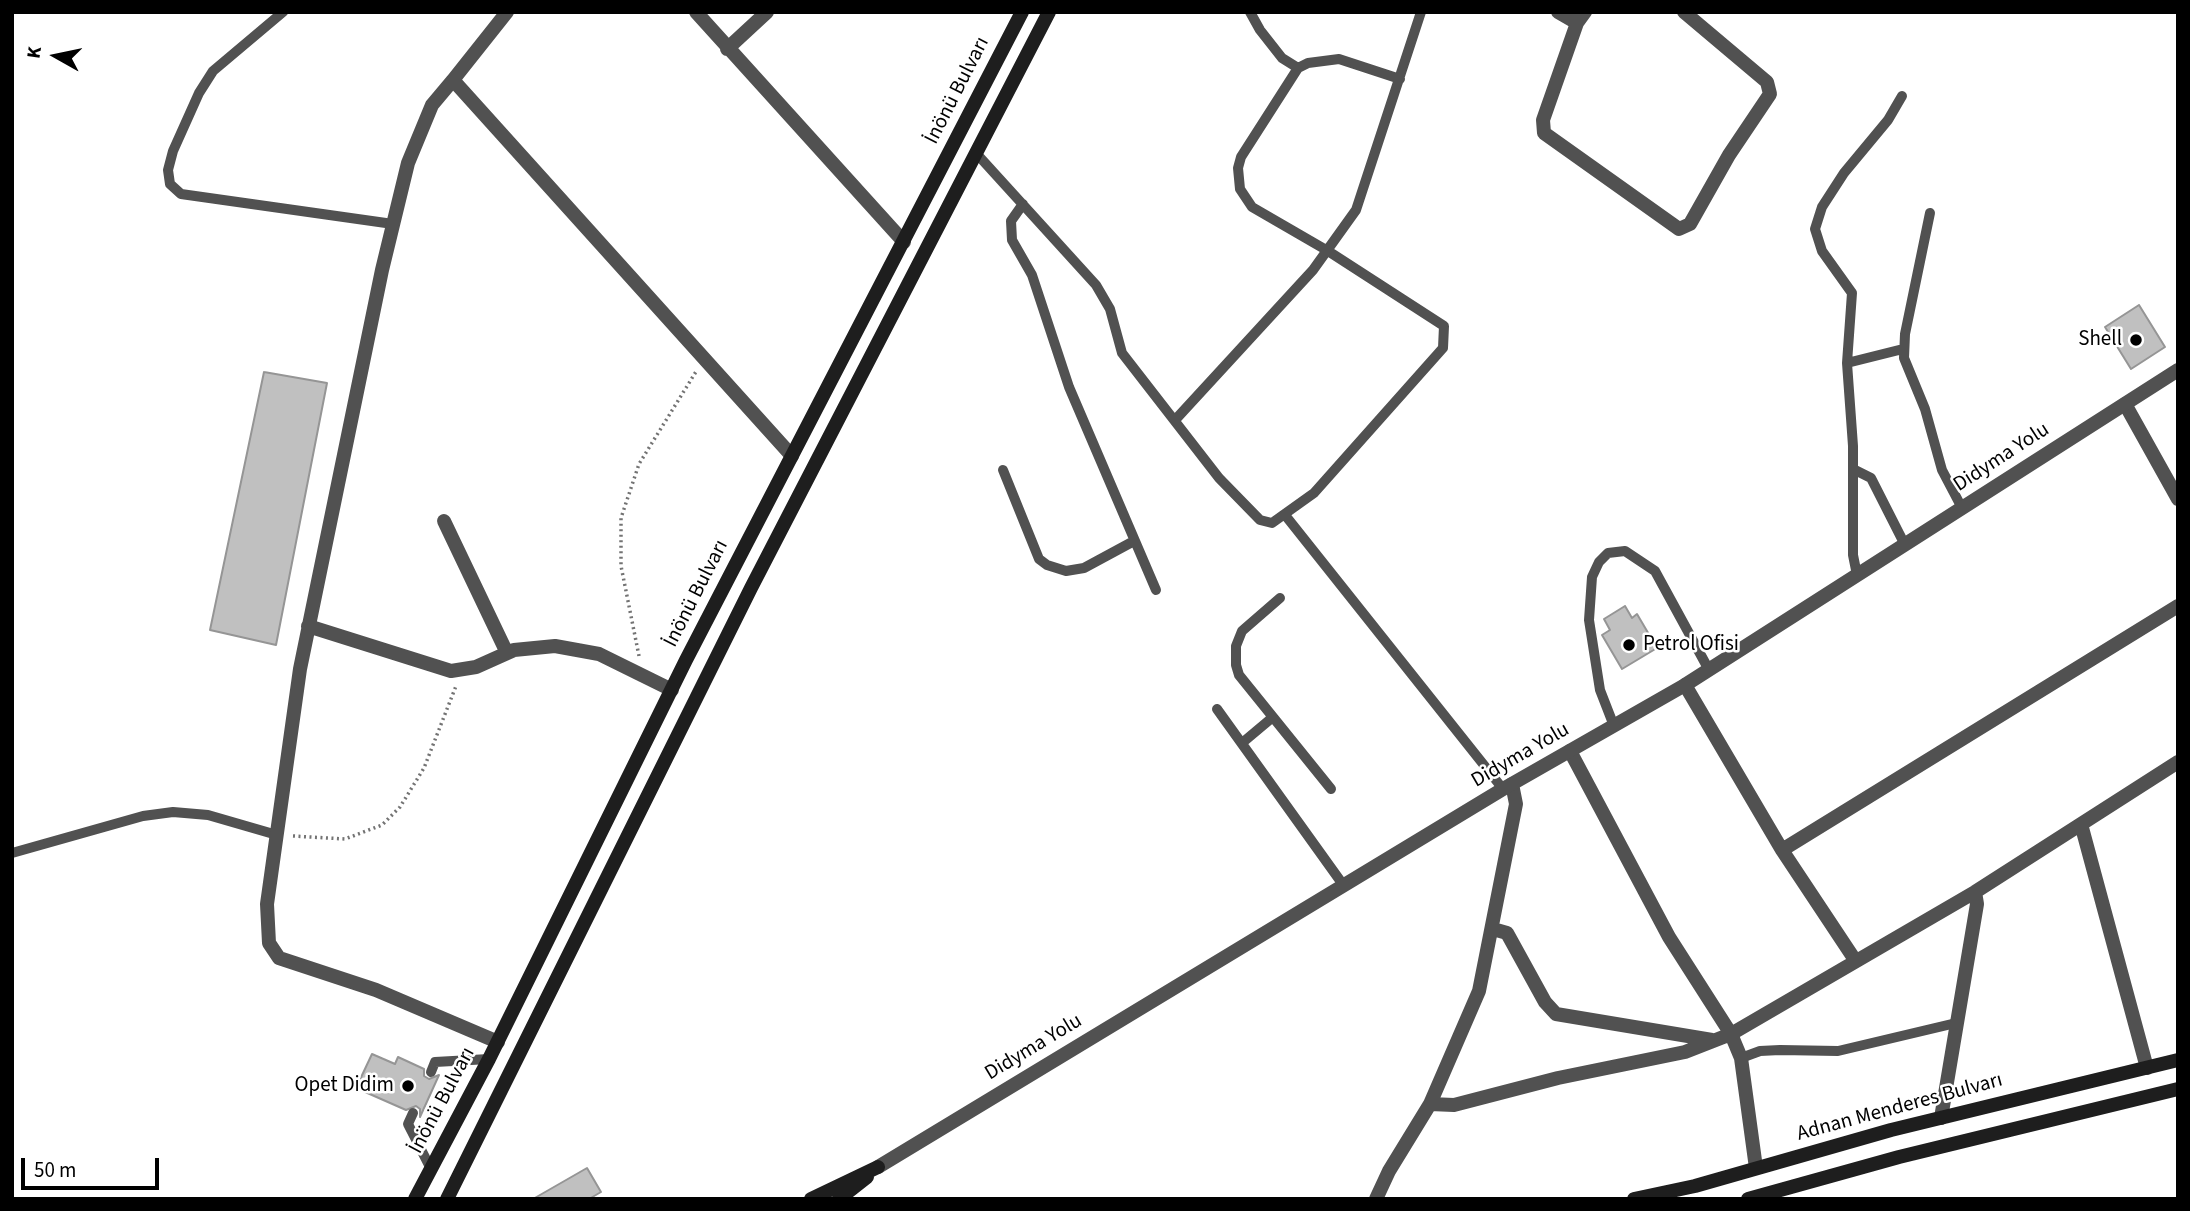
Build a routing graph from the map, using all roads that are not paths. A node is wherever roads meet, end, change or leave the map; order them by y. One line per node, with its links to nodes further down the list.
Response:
1 (283, 12): 20 (lane)
2 (507, 12): 15 (street)
3 (696, 12): 12 (street)
4 (767, 12): 12 (street)
5 (1022, 12): 21 (main road, İnönü Bulvarı)
6 (1049, 12): 17 (main road)
7 (1250, 12): 13 (lane)
8 (1421, 12): 14 (lane)
9 (1558, 12): 11 (street)
10 (1684, 12): 11 (street)
11 (1581, 18)
12 (727, 49): 21 (street)
13 (1298, 68): 14 (lane); 22 (lane)
14 (1400, 79): 22 (lane)
15 (453, 80): 20 (street); 28 (street)
16 (1902, 96): 24 (lane)
17 (976, 153): 18 (lane); 80 (main road)
18 (1023, 204): 27 (lane); 35 (lane)
19 (1930, 213): 23 (lane)
20 (393, 224): 41 (street)
21 (904, 242): 28 (main road, İnönü Bulvarı)
22 (1328, 251): 27 (lane); 33 (lane)
23 (1903, 349): 24 (lane); 32 (lane)
24 (1847, 363): 29 (lane)
25 (2178, 370): 26 (street, Didyma Yolu)
26 (2125, 404): 31 (street); 32 (street, Didyma Yolu)
27 (1176, 419): 33 (lane)
28 (792, 456): 45 (main road, İnönü Bulvarı)
29 (1853, 469): 36 (lane); 37 (lane)
30 (1003, 470): 35 (lane)
31 (2178, 499)
32 (1962, 508): 36 (street, Didyma Yolu)
33 (1285, 515): 52 (lane)
34 (444, 522): 42 (street)
35 (1134, 541): 38 (lane)
36 (1905, 545): 37 (street, Didyma Yolu)
37 (1857, 575): 43 (street, Didyma Yolu)
38 (1156, 590)
39 (1280, 598): 47 (lane)
40 (2178, 606): 56 (street)
41 (308, 626): 42 (street); 55 (street)
42 (507, 653): 45 (street)
43 (1709, 670): 44 (street, Didyma Yolu); 48 (lane)
44 (1685, 685): 48 (street, Didyma Yolu); 56 (street)
45 (672, 690): 65 (main road, İnönü Bulvarı)
46 (1217, 709): 49 (lane)
47 (1273, 717): 49 (lane); 53 (lane)
48 (1614, 726): 50 (street, Didyma Yolu)
49 (1242, 743): 58 (lane)
50 (1570, 751): 52 (street, Didyma Yolu); 63 (street)
51 (2178, 762): 54 (street)
52 (1508, 787): 58 (street, Didyma Yolu); 60 (street)
53 (1331, 789)
54 (2081, 824): 59 (street); 69 (street)
55 (277, 835): 57 (lane); 65 (street)
56 (1782, 850): 61 (street)
57 (12, 853)
58 (1344, 886): 75 (street, Didyma Yolu)
59 (1975, 892): 61 (street); 62 (street)
60 (1493, 929): 64 (street); 72 (street)
61 (1855, 960): 63 (street)
62 (1956, 1023): 66 (lane); 74 (street)
63 (1731, 1034): 64 (street); 66 (street)
64 (1712, 1041): 72 (street)
65 (498, 1042): 67 (main road, İnönü Bulvarı)
66 (1741, 1058): 76 (street)
67 (489, 1059): 70 (lane); 77 (main road, İnönü Bulvarı)
68 (2178, 1060): 69 (main road, Adnan Menderes Bulvarı)
69 (2147, 1068): 74 (main road, Adnan Menderes Bulvarı)
70 (431, 1072)
71 (2178, 1088): 85 (main road)
72 (1430, 1104): 83 (street)
73 (413, 1113): 77 (lane)
74 (1941, 1118): 76 (main road, Adnan Menderes Bulvarı)
75 (878, 1167): 81 (main road); 82 (main road)
76 (1756, 1168): 78 (main road, Adnan Menderes Bulvarı)
77 (431, 1169): 79 (main road, İnönü Bulvarı)
78 (1698, 1192): 84 (main road, Adnan Menderes Bulvarı)
79 (415, 1199)
80 (447, 1199)
81 (811, 1199)
82 (839, 1199)
83 (1376, 1199)
84 (1634, 1199)
85 (1748, 1199)

